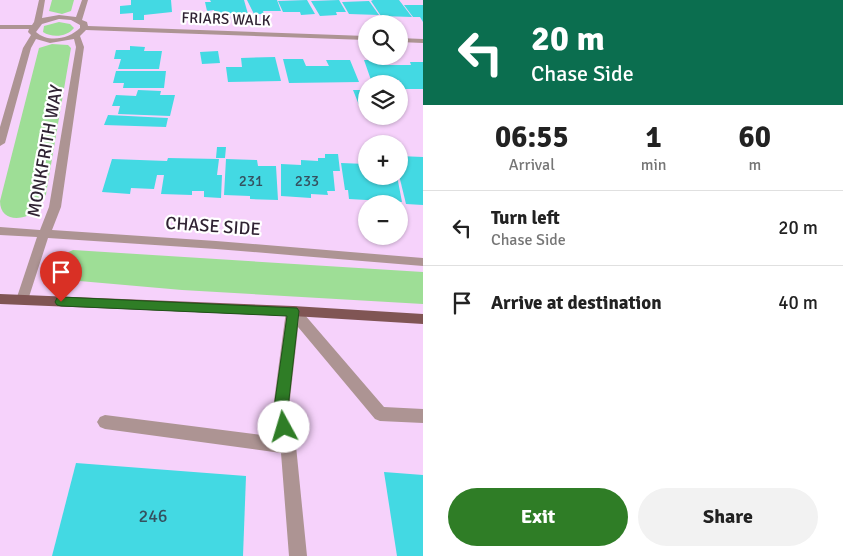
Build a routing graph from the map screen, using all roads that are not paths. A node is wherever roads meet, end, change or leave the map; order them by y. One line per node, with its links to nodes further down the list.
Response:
1 (42, 0): 5 (street)
2 (85, 0): 3 (street)
3 (79, 20): 5 (street); 6 (street)
4 (0, 27): 5 (street)
5 (35, 29): 6 (street, FRIARS WALK); 10 (street)
6 (80, 32): 7 (street, FRIARS WALK); 12 (street, MONKFRITH WAY)
7 (358, 38)
8 (408, 40): 9 (street)
9 (423, 41)
10 (0, 143)
11 (0, 231): 12 (street, CHASE SIDE)
12 (46, 234): 13 (street, CHASE SIDE); 15 (street, MONKFRITH WAY)
13 (423, 262)
14 (0, 300): 15 (main road)
15 (22, 300): 16 (main road)
16 (293, 311): 17 (main road); 18 (street); 20 (street)
17 (423, 319)
18 (423, 416)
19 (105, 422): 20 (street)
20 (288, 446): 21 (street)
21 (298, 556)

